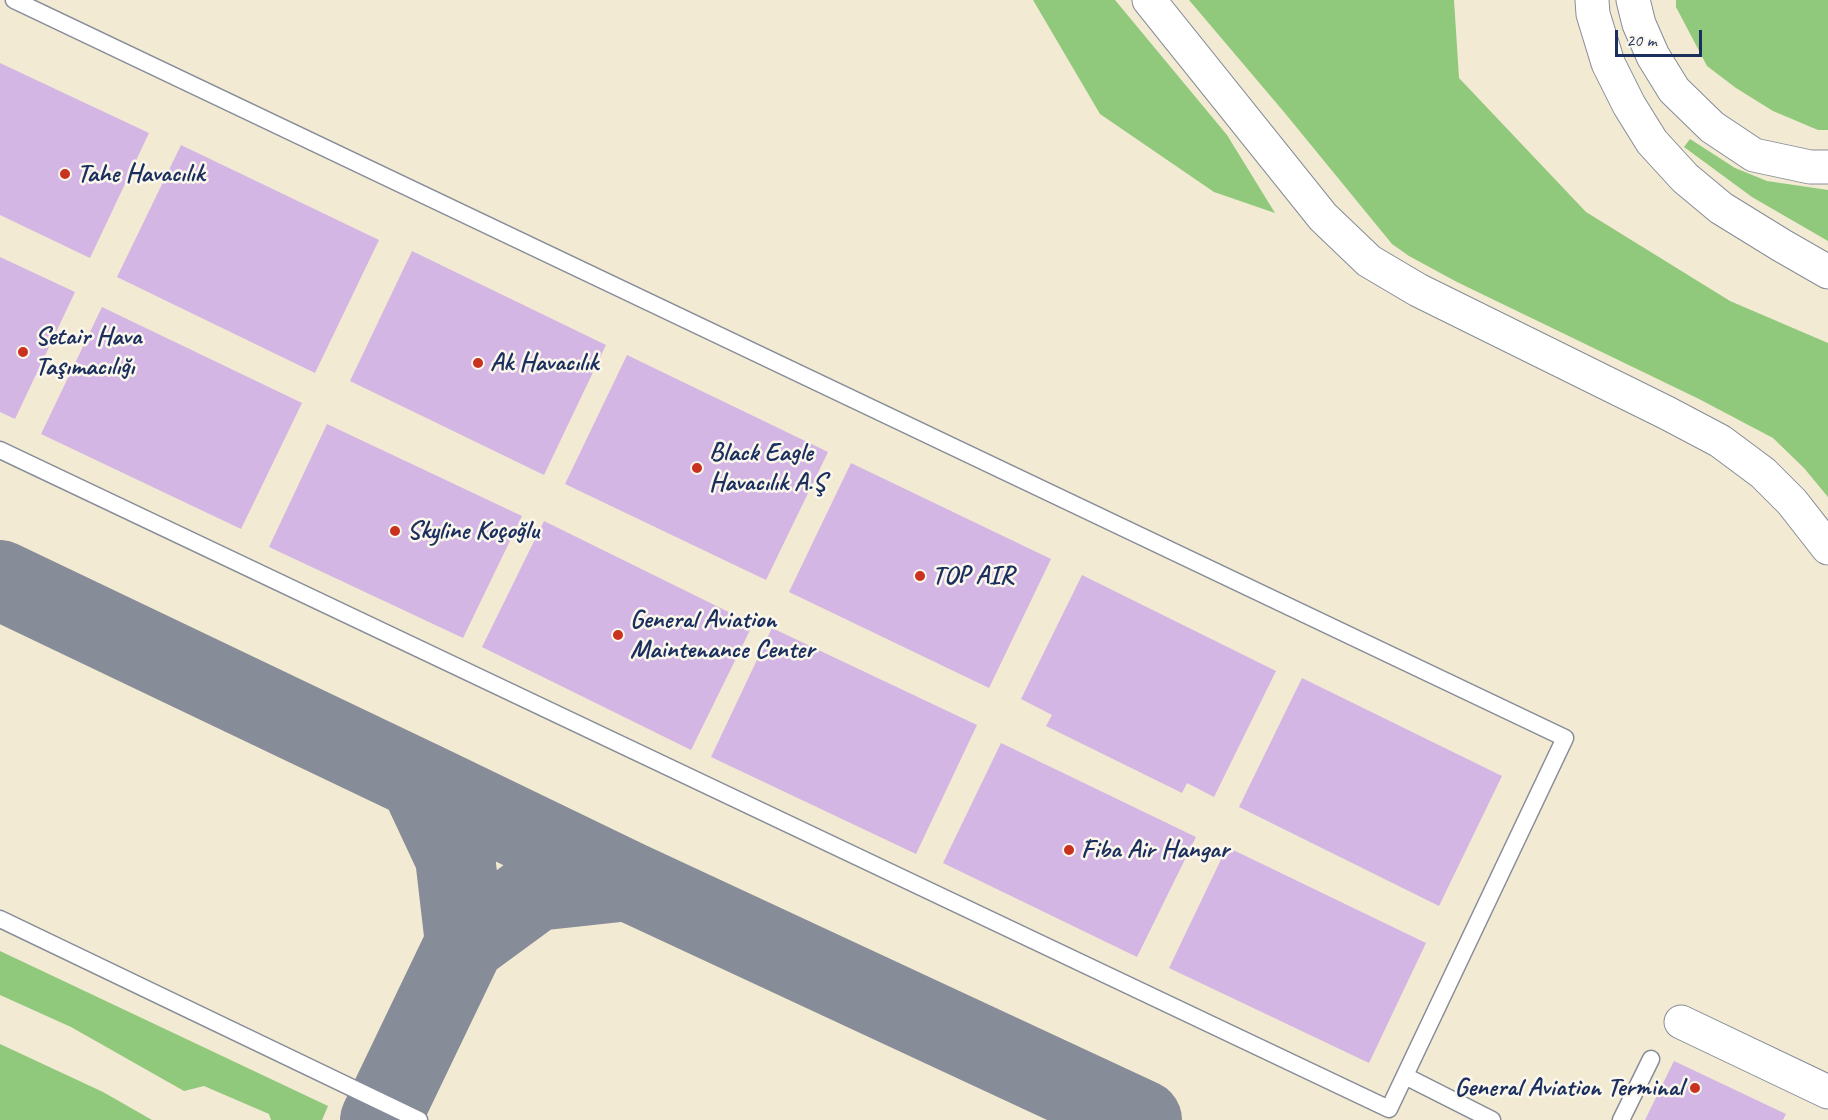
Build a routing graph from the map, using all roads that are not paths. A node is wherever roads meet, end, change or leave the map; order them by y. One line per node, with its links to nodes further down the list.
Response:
1 (14, 0): 12 (lane)
2 (1149, 0): 8 (street)
3 (1592, 0): 6 (street)
4 (1633, 0): 5 (street)
5 (1828, 167)
6 (1828, 272)
7 (0, 450): 12 (lane)
8 (1828, 548)
9 (0, 919): 14 (lane)
10 (1681, 1022): 13 (street)
11 (1651, 1059): 16 (lane)
12 (1405, 1076): 15 (lane)
13 (1828, 1092)
14 (419, 1120)
15 (1492, 1120)
16 (1621, 1120)

